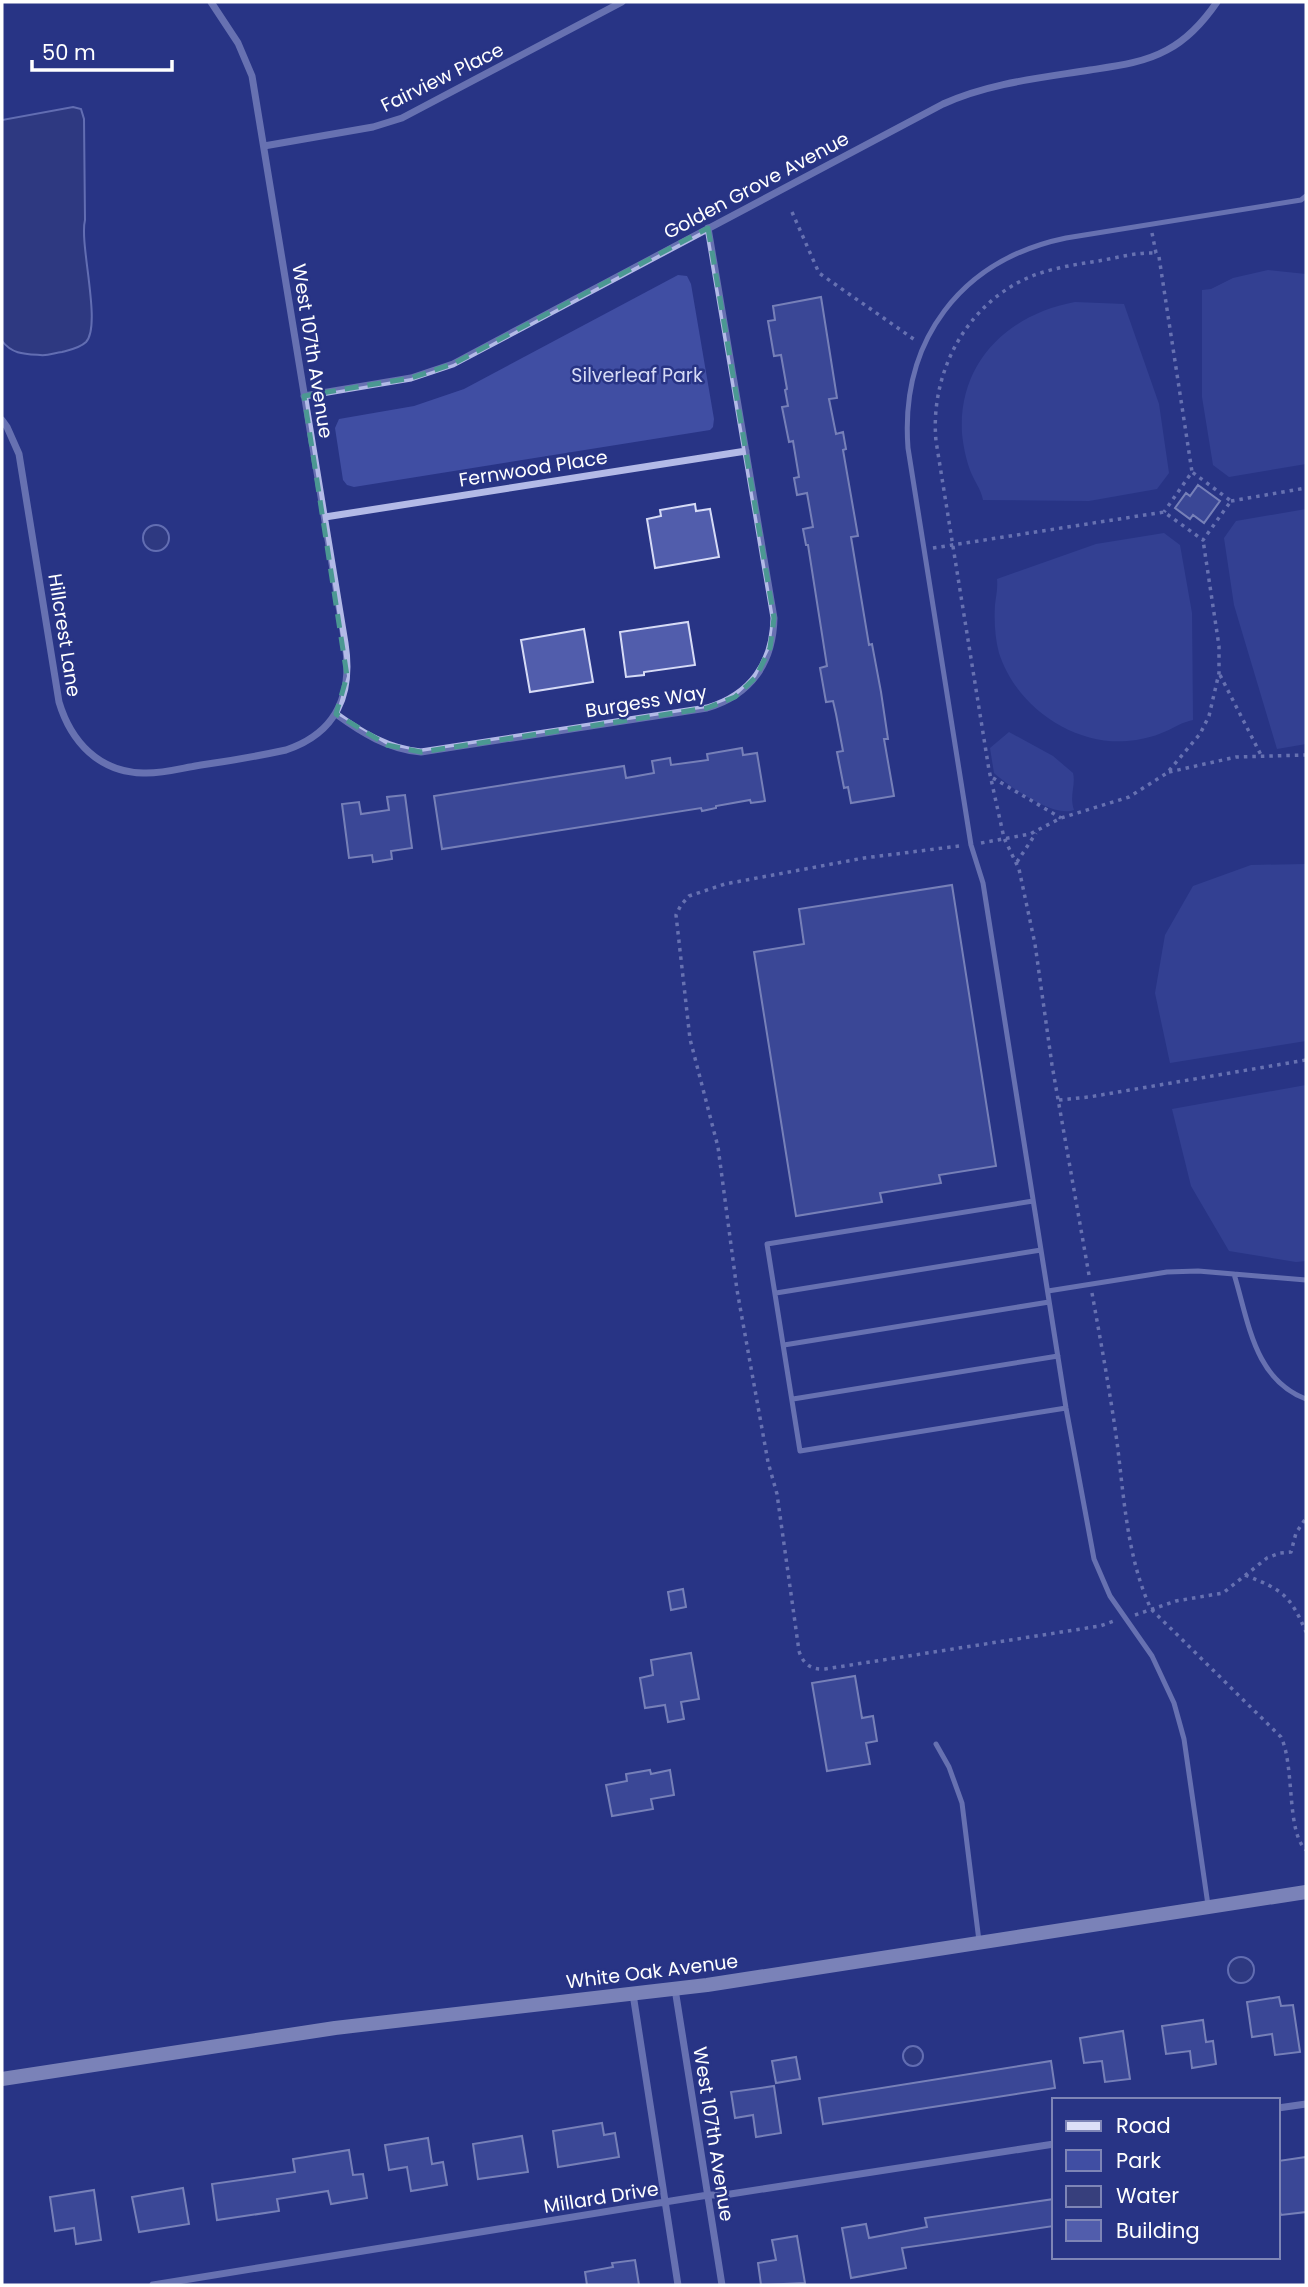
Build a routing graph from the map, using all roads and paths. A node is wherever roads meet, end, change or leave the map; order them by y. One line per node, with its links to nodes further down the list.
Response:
1 (211, 2): 4 (street, West 107th Avenue)
2 (622, 2): 4 (street, Fairview Place)
3 (1217, 2): 8 (street, Golden Grove Avenue)
4 (264, 146): 11 (street, West 107th Avenue)
5 (1305, 199): 7 (lane)
6 (792, 212): 10 (path)
7 (1151, 224): 9 (path); 10 (lane)
8 (708, 228): 11 (street, Golden Grove Avenue); 13 (street, Burgess Way)
9 (1156, 253): 14 (path); 20 (path)
10 (924, 346): 21 (lane)
11 (304, 396): 18 (street, West 107th Avenue)
12 (2, 420): 23 (street, Hillcrest Lane)
13 (746, 451): 18 (street, Fernwood Place); 23 (street, Burgess Way)
14 (1192, 472): 16 (path); 17 (path)
15 (1306, 488): 16 (path)
16 (1231, 501): 19 (path)
17 (1164, 512): 19 (path); 20 (path)
18 (325, 517): 23 (street, West 107th Avenue)
19 (1203, 540): 22 (path)
20 (952, 545): 21 (path); 27 (path)
21 (924, 549): 34 (lane)
22 (1219, 673): 24 (path); 26 (path)
23 (336, 714)
24 (1262, 755): 25 (path); 26 (path)
25 (1306, 755)
26 (1167, 773): 28 (path)
27 (992, 777): 28 (path); 30 (path)
28 (1061, 818): 29 (path)
29 (1038, 832): 30 (path); 31 (path)
30 (1004, 838): 31 (path)
31 (1017, 863): 33 (path)
32 (1306, 1060): 33 (path)
33 (1059, 1100): 38 (path)
34 (1033, 1201): 35 (lane); 40 (lane)
35 (1041, 1250): 39 (lane); 40 (lane)
36 (1234, 1274): 37 (lane); 38 (lane); 45 (lane)
37 (1306, 1280)
38 (1091, 1283): 39 (lane); 49 (path)
39 (1048, 1292): 41 (lane)
40 (776, 1293): 42 (lane)
41 (1049, 1302): 42 (lane); 43 (lane)
42 (784, 1345): 44 (lane)
43 (1058, 1356): 44 (lane); 46 (lane)
44 (793, 1399): 46 (lane)
45 (1306, 1399)
46 (1066, 1408): 54 (lane)
47 (1306, 1518): 48 (path)
48 (1245, 1575): 49 (path); 50 (path)
49 (1151, 1609): 52 (path)
50 (1306, 1632)
51 (936, 1744): 55 (lane)
52 (1306, 1850)
53 (1306, 1892): 54 (street, White Oak Avenue)
54 (1209, 1907): 55 (street, White Oak Avenue)
55 (979, 1944): 56 (street, White Oak Avenue)
56 (675, 1989): 57 (street, White Oak Avenue); 62 (street, West 107th Avenue)
57 (633, 1994): 58 (street, White Oak Avenue); 63 (street)
58 (2, 2079)
59 (1306, 2104): 60 (street)
60 (1280, 2108)
61 (1052, 2144): 62 (street, Millard Drive)
62 (708, 2195): 63 (street, Millard Drive); 66 (street, West 107th Avenue)
63 (665, 2202): 64 (street, Millard Drive); 65 (street)
64 (153, 2285)
65 (678, 2285)
66 (722, 2285)

